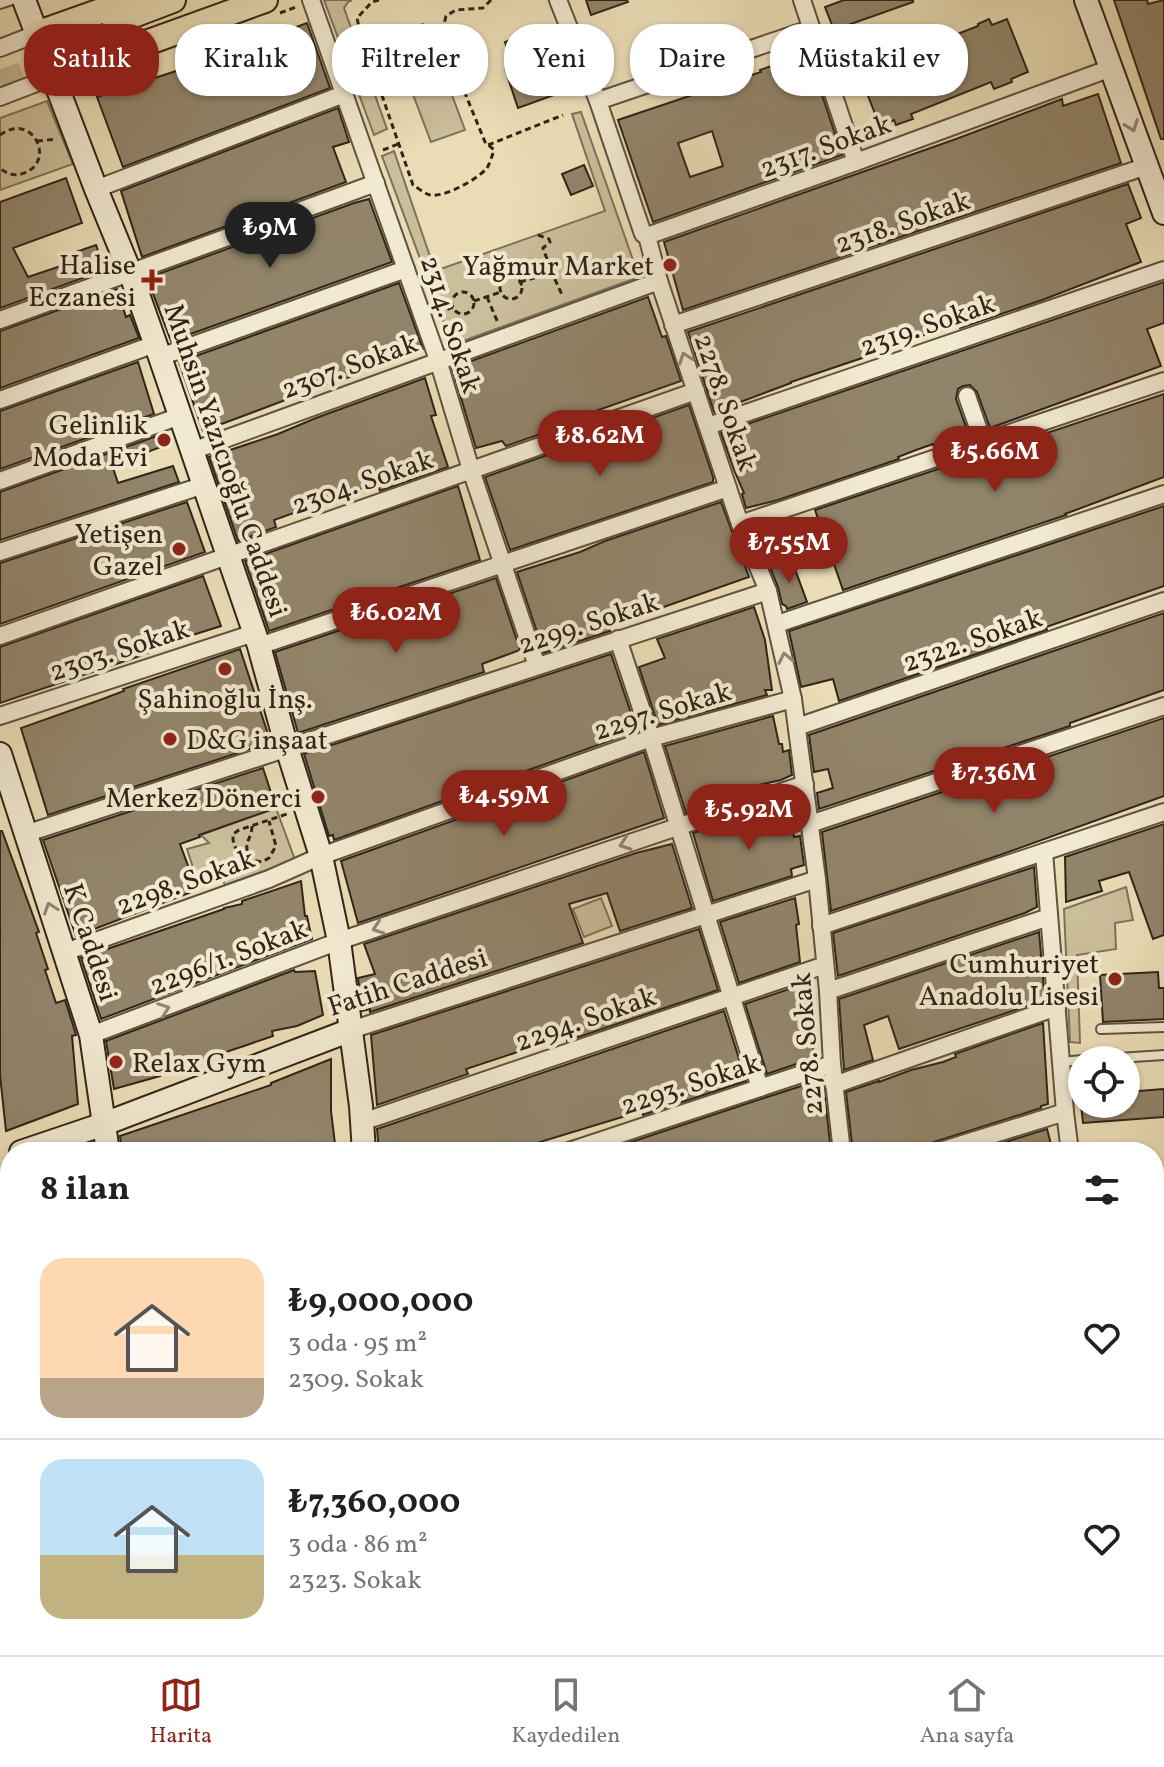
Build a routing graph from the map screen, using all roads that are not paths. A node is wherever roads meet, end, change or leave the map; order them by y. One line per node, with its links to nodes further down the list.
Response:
1 (12, 0): 11 (lane)
2 (24, 0): 12 (main road, Muhsin Yazıcıoğlu Caddesi)
3 (132, 0): 13 (main road)
4 (173, 0): 14 (main road)
5 (220, 0): 15 (main road)
6 (265, 0): 16 (main road)
7 (311, 0): 21 (street, 2314. Sokak)
8 (558, 0): 29 (street, 2278. Sokak)
9 (802, 0): 17 (street)
10 (1086, 0): 22 (main road)
11 (0, 4)
12 (32, 24)
13 (108, 24)
14 (124, 24)
15 (142, 24)
16 (159, 24)
17 (809, 24)
18 (24, 39): 20 (street)
19 (770, 43): 29 (street)
20 (0, 48)
21 (332, 60)
22 (1111, 68): 30 (street, 2317. Sokak); 31 (main road, one-way to 31)
23 (24, 88): 28 (street)
24 (59, 96): 33 (main road, Muhsin Yazıcıoğlu Caddesi)
25 (339, 96): 33 (street)
26 (345, 96): 32 (street, 2314. Sokak)
27 (833, 96): 30 (street)
28 (0, 97)
29 (598, 101): 35 (street, 2278. Sokak)
30 (856, 162): 35 (street, 2317. Sokak)
31 (1147, 166): 34 (main road); 41 (street, 2318. Sokak)
32 (376, 183): 36 (street, 2314. Sokak); 38 (street)
33 (96, 189): 38 (main road, Muhsin Yazıcıoğlu Caddesi)
34 (1164, 213)
35 (647, 236): 39 (street, 2278. Sokak)
36 (406, 269): 42 (street); 43 (street, 2314. Sokak)
37 (1164, 270): 49 (street, 2319. Sokak)
38 (130, 272): 40 (street); 42 (main road, Muhsin Yazıcıoğlu Caddesi)
39 (659, 281): 41 (street, 2278. Sokak); 43 (street, 2307. Sokak)
40 (0, 320)
41 (673, 325): 45 (street, 2278. Sokak, one-way to 41)
42 (158, 351): 47 (street); 48 (main road, Muhsin Yazıcıoğlu Caddesi)
43 (438, 360): 51 (street, 2307. Sokak); 52 (street, 2314. Sokak)
44 (1164, 381): 50 (street)
45 (696, 391): 49 (street, 2278. Sokak); 52 (street, 2304. Sokak)
46 (967, 396): 50 (street)
47 (0, 400)
48 (180, 416): 51 (main road, Muhsin Yazıcıoğlu Caddesi); 53 (street)
49 (708, 426): 55 (street, 2278. Sokak)
50 (983, 442): 57 (street)
51 (192, 451): 54 (main road, Muhsin Yazıcıoğlu Caddesi)
52 (471, 470): 59 (street, 2304. Sokak); 60 (street, 2314. Sokak)
53 (0, 481)
54 (204, 485): 58 (street); 59 (main road, Muhsin Yazıcıoğlu Caddesi)
55 (728, 488): 57 (street, 2278. Sokak); 60 (street, 2303. Sokak)
56 (1164, 494): 63 (street)
57 (740, 524): 61 (street, 2278. Sokak)
58 (0, 552)
59 (228, 556): 64 (street, 2304. Sokak); 65 (main road, Muhsin Yazıcıoğlu Caddesi)
60 (503, 564): 65 (street, 2303. Sokak); 67 (street, 2314. Sokak)
61 (768, 591): 63 (street, 2278. Sokak); 66 (street, 2299. Sokak)
62 (1164, 601): 71 (street, 2322. Sokak)
63 (777, 624): 68 (street, 2278. Sokak, one-way to 63)
64 (0, 636)
65 (256, 639): 70 (street, 2303. Sokak); 73 (main road, Muhsin Yazıcıoğlu Caddesi)
66 (618, 639): 67 (street, 2299. Sokak); 72 (street)
67 (537, 666): 73 (street, 2299. Sokak)
68 (793, 699): 71 (street, 2278. Sokak); 72 (street, 2297. Sokak)
69 (1164, 706): 77 (street)
70 (0, 716)
71 (797, 727): 75 (street, 2278. Sokak)
72 (651, 738): 78 (street); 81 (street, 2297. Sokak)
73 (287, 748): 79 (street, 2299. Sokak); 81 (main road, Muhsin Yazıcıoğlu Caddesi)
74 (0, 754): 79 (main road, K Caddesi)
75 (805, 784): 77 (street, 2278. Sokak); 78 (street, 2296/1. Sokak)
76 (1164, 812): 80 (street)
77 (810, 824): 82 (street, 2278. Sokak)
78 (677, 827): 83 (street); 86 (street, 2296/1. Sokak, one-way to 86)
79 (25, 834): 87 (main road, K Caddesi, one-way to 79)
80 (1044, 852): 84 (street); 85 (street)
81 (321, 856): 86 (main road, Muhsin Yazıcıoğlu Caddesi); 87 (street, 2298. Sokak)
82 (817, 879): 83 (street, Fatih Caddesi); 85 (street, 2278. Sokak)
83 (705, 915): 90 (street); 94 (street, Fatih Caddesi)
84 (1049, 917): 89 (street); 91 (street)
85 (821, 926): 88 (street, 2278. Sokak)
86 (339, 941): 94 (main road, Muhsin Yazıcıoğlu Caddesi); 95 (street, 2296/1. Sokak, one-way to 86)
87 (65, 952): 95 (main road, K Caddesi)
88 (825, 965): 89 (street, 2278. Sokak); 90 (street, 2294. Sokak)
89 (828, 991): 100 (street, 2278. Sokak)
90 (730, 996): 102 (street); 104 (street, 2294. Sokak)
91 (1057, 1007): 99 (street); 101 (street)
92 (1164, 1027): 93 (lane)
93 (1101, 1029)
94 (351, 1030): 104 (main road, Muhsin Yazıcıoğlu Caddesi); 105 (main road, Fatih Caddesi)
95 (91, 1035): 105 (main road, K Caddesi)
96 (1164, 1055): 97 (lane)
97 (1140, 1057)
98 (1068, 1061): 99 (lane)
99 (1061, 1062): 103 (street)
100 (832, 1064): 101 (street, 2278. Sokak); 102 (street, 2293. Sokak)
101 (834, 1085): 110 (street, 2278. Sokak)
102 (760, 1088): 109 (street, 2293. Sokak)
103 (1065, 1112): 111 (street); 112 (street)
104 (362, 1122): 108 (main road, Muhsin Yazıcıoğlu Caddesi)
105 (104, 1124): 106 (main road, Fatih Caddesi); 107 (main road, K Caddesi)
106 (51, 1142)
107 (107, 1142)
108 (363, 1142)
109 (596, 1142)
110 (841, 1142)
111 (969, 1142)
112 (1069, 1142)

